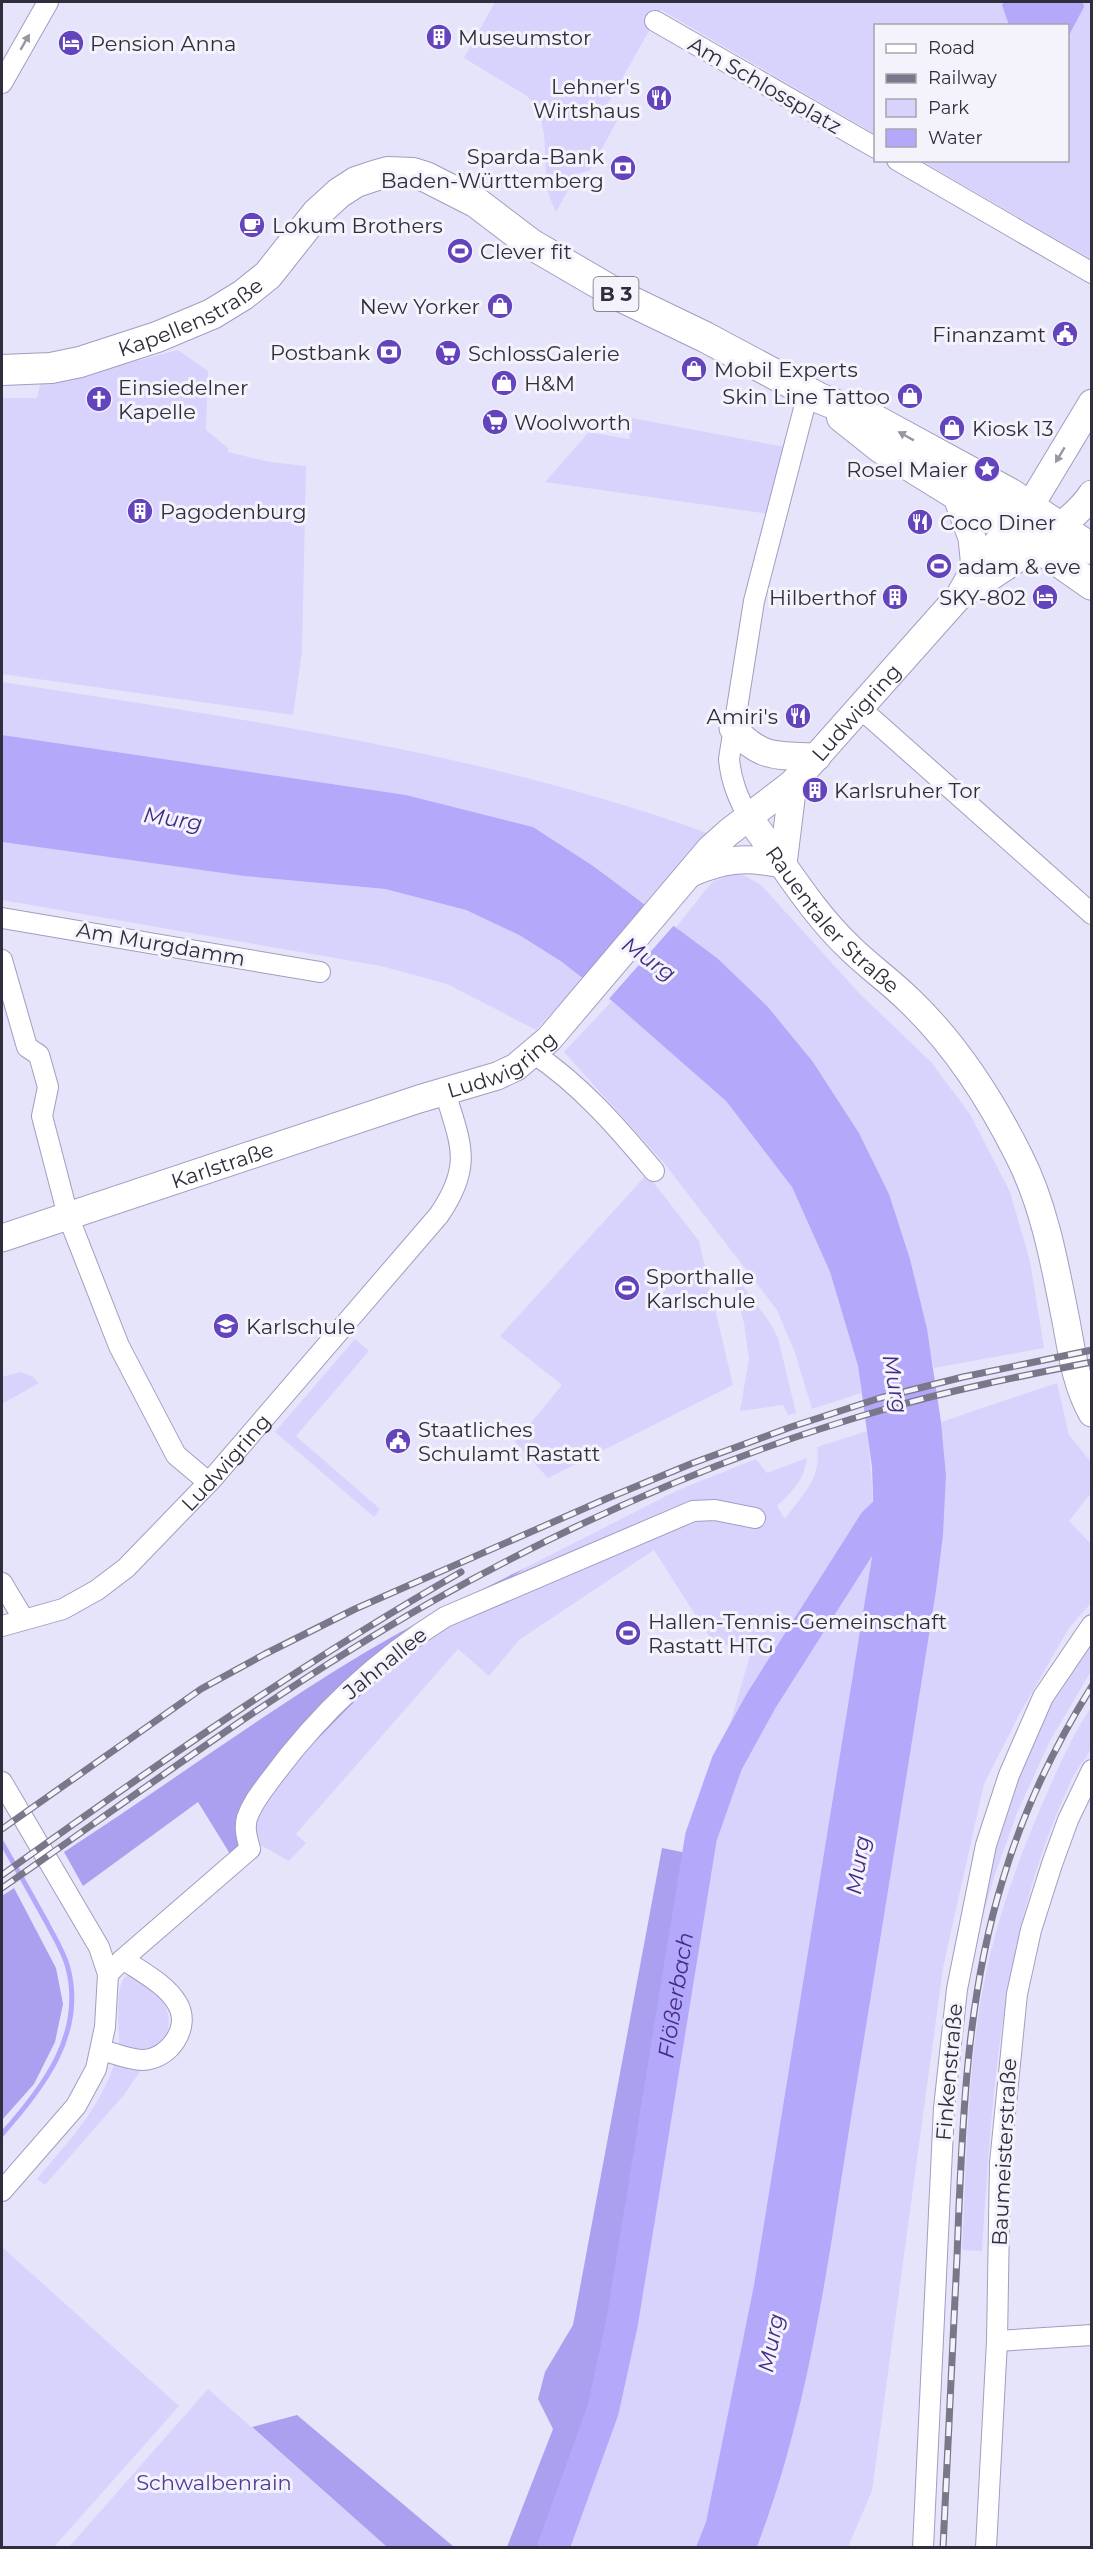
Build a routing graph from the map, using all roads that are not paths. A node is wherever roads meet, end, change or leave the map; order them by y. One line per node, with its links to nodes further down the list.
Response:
1 (48, 2): 3 (street, one-way to 1)
2 (655, 21): 4 (street, Am Schlossplatz)
3 (2, 83)
4 (874, 147)
5 (900, 162): 6 (street)
6 (1092, 273)
7 (2, 370): 8 (main road, Kapellenstraße / B 3)
8 (813, 396): 11 (main road, B 3); 13 (main road, B 3, one-way to 8); 19 (street, Rauentaler Straße)
9 (1092, 403): 13 (street, one-way to 13)
10 (1092, 494): 12 (street)
11 (957, 497): 13 (main road, B 3); 15 (street)
12 (1060, 525): 13 (main road, B 3); 14 (main road, B 3)
13 (1025, 527): 15 (street, Ludwigring); 16 (main road, B 3); 17 (street, Ludwigring)
14 (1092, 549)
15 (975, 568): 17 (street, Ludwigring)
16 (1092, 585)
17 (960, 595): 18 (street, Ludwigring)
18 (860, 708): 20 (street, Ludwigring); 25 (street)
19 (733, 728): 20 (street); 22 (street, Rauentaler Straße)
20 (817, 757): 21 (street, Ludwigring)
21 (793, 783): 22 (street, Ludwigring); 24 (street)
22 (749, 818): 23 (street, Ludwigring); 24 (street, Rauentaler Straße)
23 (717, 855): 24 (street); 29 (street, Ludwigring)
24 (783, 864): 34 (street, Rauentaler Straße)
25 (1092, 914)
26 (2, 918): 28 (street, Am Murgdamm)
27 (2, 960): 32 (street)
28 (320, 972)
29 (541, 1046): 30 (street, Ludwigring); 31 (street)
30 (445, 1092): 32 (street, Karlstraße); 35 (street, Ludwigring)
31 (654, 1171)
32 (68, 1216): 33 (street, Karlstraße); 35 (street)
33 (2, 1238)
34 (1092, 1413)
35 (208, 1482): 38 (street, Ludwigring)
36 (755, 1518): 43 (street, Jahnallee)
37 (2, 1582): 38 (street)
38 (23, 1618): 40 (street, Ludwigring)
39 (1092, 1625): 49 (street, Finkenstraße)
40 (2, 1626)
41 (1092, 1770): 48 (street, Baumeisterstraße)
42 (2, 1782): 44 (street)
43 (123, 1959): 44 (street, Jahnallee); 45 (street)
44 (108, 1974): 45 (street)
45 (101, 2050): 46 (street)
46 (2, 2190)
47 (1092, 2335): 48 (street)
48 (996, 2341): 50 (street, Baumeisterstraße)
49 (923, 2547)
50 (986, 2547)

